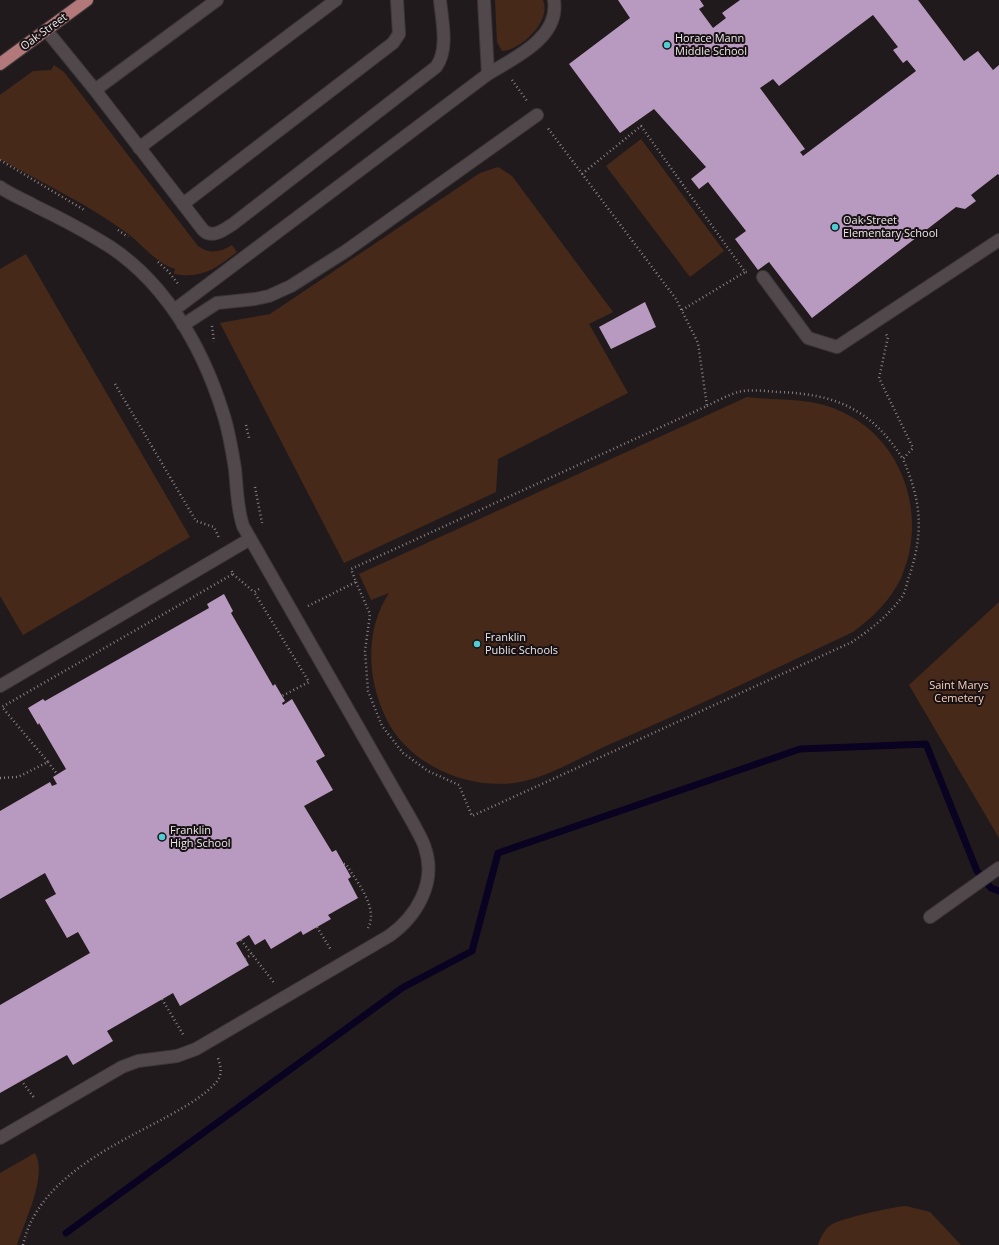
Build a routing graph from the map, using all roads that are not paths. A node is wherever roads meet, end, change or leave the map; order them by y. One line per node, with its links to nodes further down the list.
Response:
1 (87, 0): 8 (main road, Oak Street)
2 (217, 0): 11 (lane)
3 (336, 0): 13 (lane)
4 (397, 0): 15 (lane)
5 (440, 0): 15 (lane)
6 (484, 0): 10 (lane)
7 (554, 0): 10 (lane)
8 (46, 31): 9 (main road, Oak Street); 11 (lane)
9 (0, 64)
10 (488, 74): 18 (lane)
11 (95, 90): 13 (lane)
12 (537, 115): 19 (lane)
13 (139, 148): 15 (lane)
14 (1, 190): 18 (lane)
15 (184, 204)
16 (999, 240): 17 (lane)
17 (763, 277)
18 (174, 310): 19 (lane)
19 (183, 325): 20 (lane)
20 (250, 539): 21 (lane); 24 (lane)
21 (0, 686)
22 (997, 870): 23 (lane)
23 (930, 917)
24 (0, 1138)

